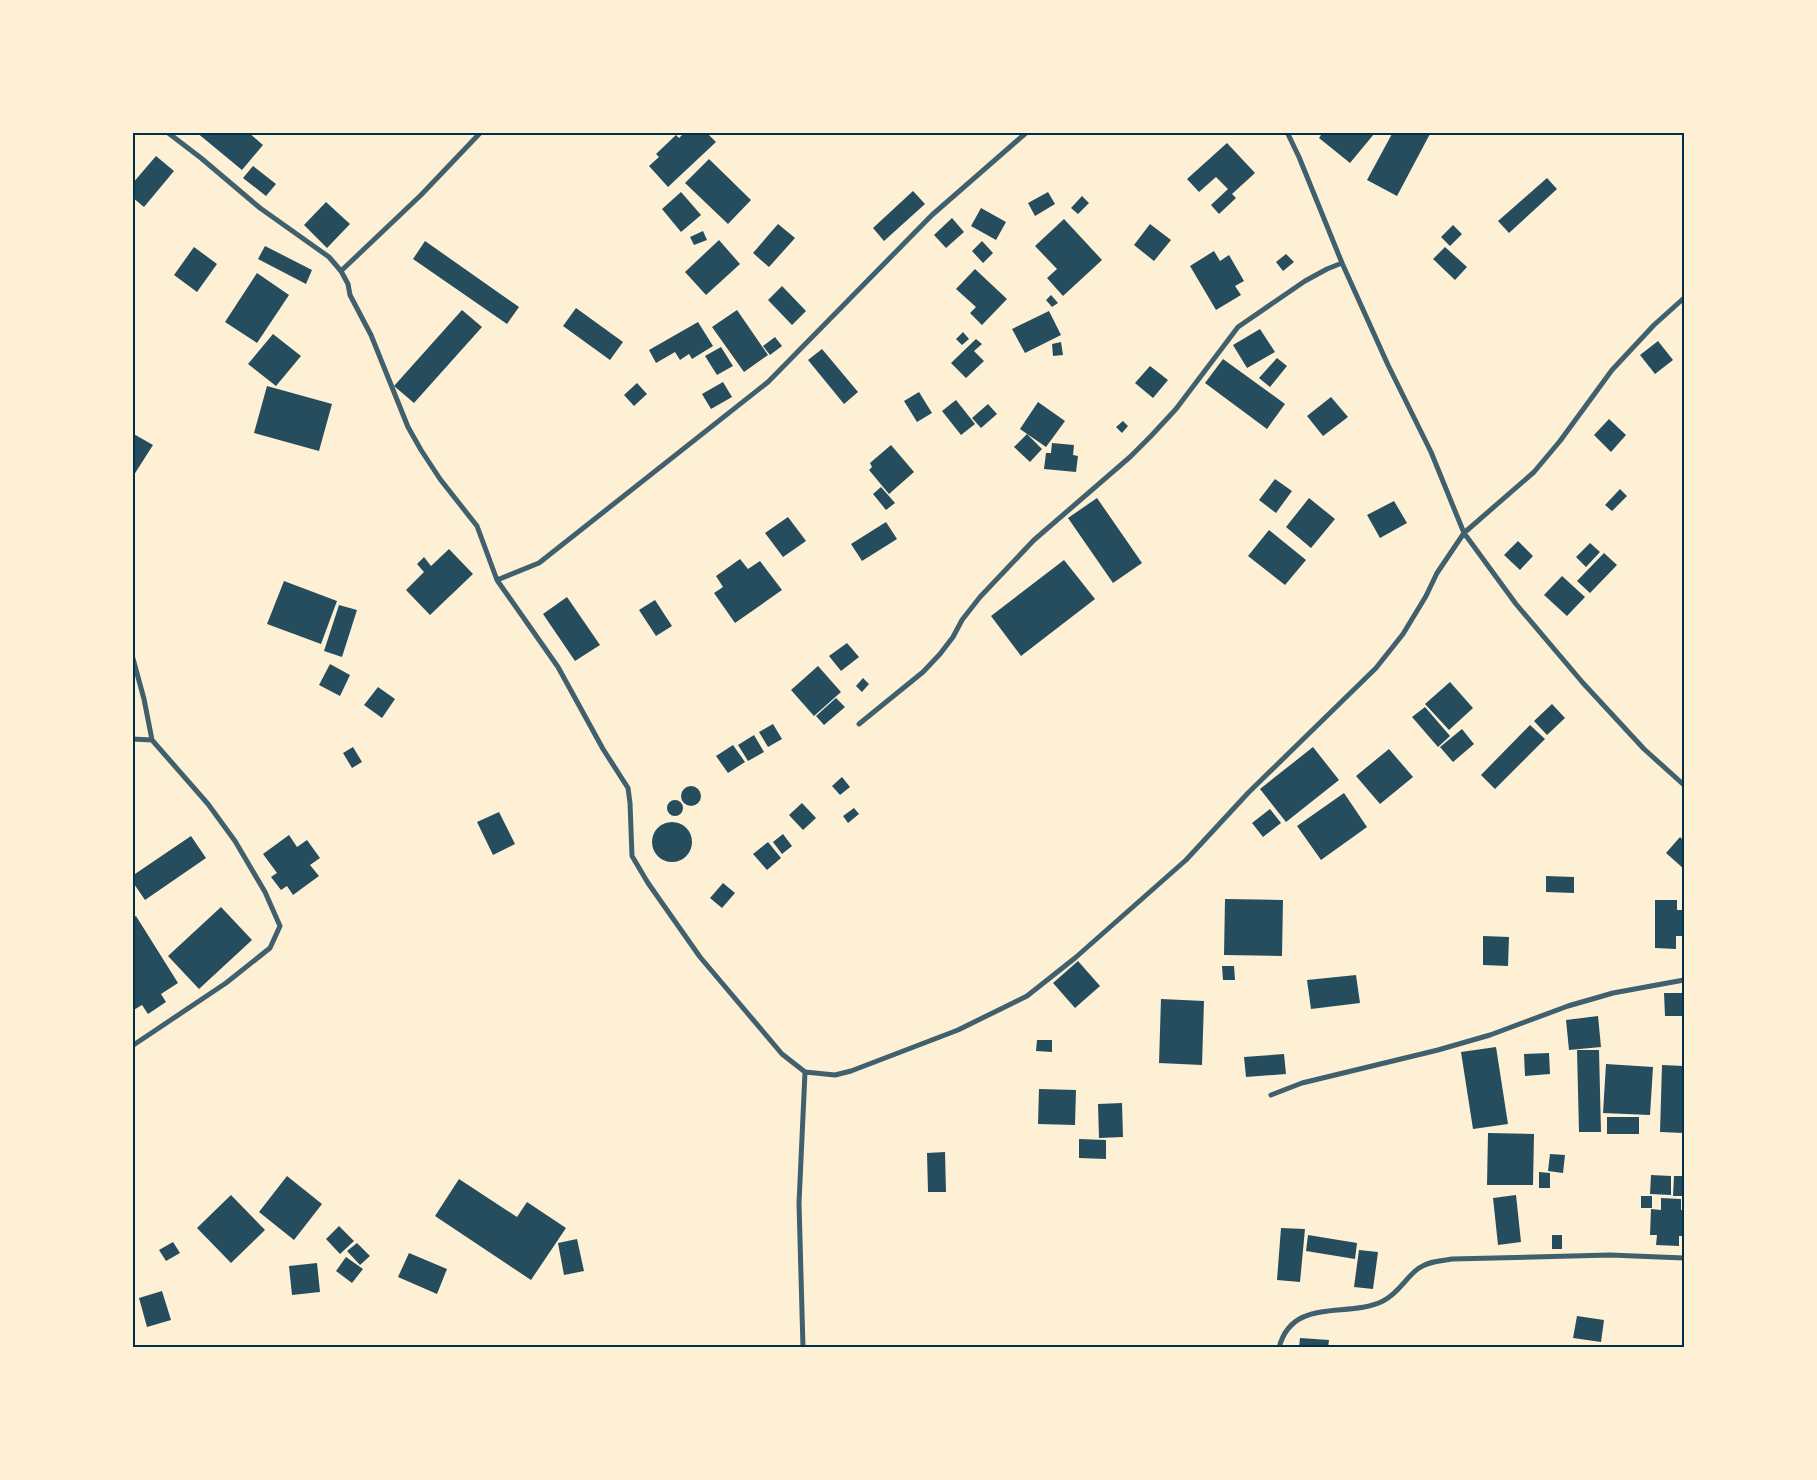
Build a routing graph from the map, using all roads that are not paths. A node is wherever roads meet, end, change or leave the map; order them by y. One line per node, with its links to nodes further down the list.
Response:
1 (167, 132): 6 (street)
2 (481, 132): 6 (street)
3 (1027, 132): 9 (street)
4 (1287, 132): 5 (street)
5 (1342, 263): 8 (street); 11 (street)
6 (341, 271): 9 (street)
7 (1684, 298): 8 (street)
8 (1464, 533): 14 (street); 17 (street)
9 (497, 580): 17 (street)
10 (132, 655): 13 (street)
11 (859, 724)
12 (132, 739): 13 (street)
13 (152, 740): 16 (street)
14 (1684, 785)
15 (1684, 980): 18 (street)
16 (132, 1046)
17 (805, 1072): 20 (street)
18 (1270, 1095)
19 (1684, 1258): 21 (street)
20 (803, 1348)
21 (1279, 1348)

